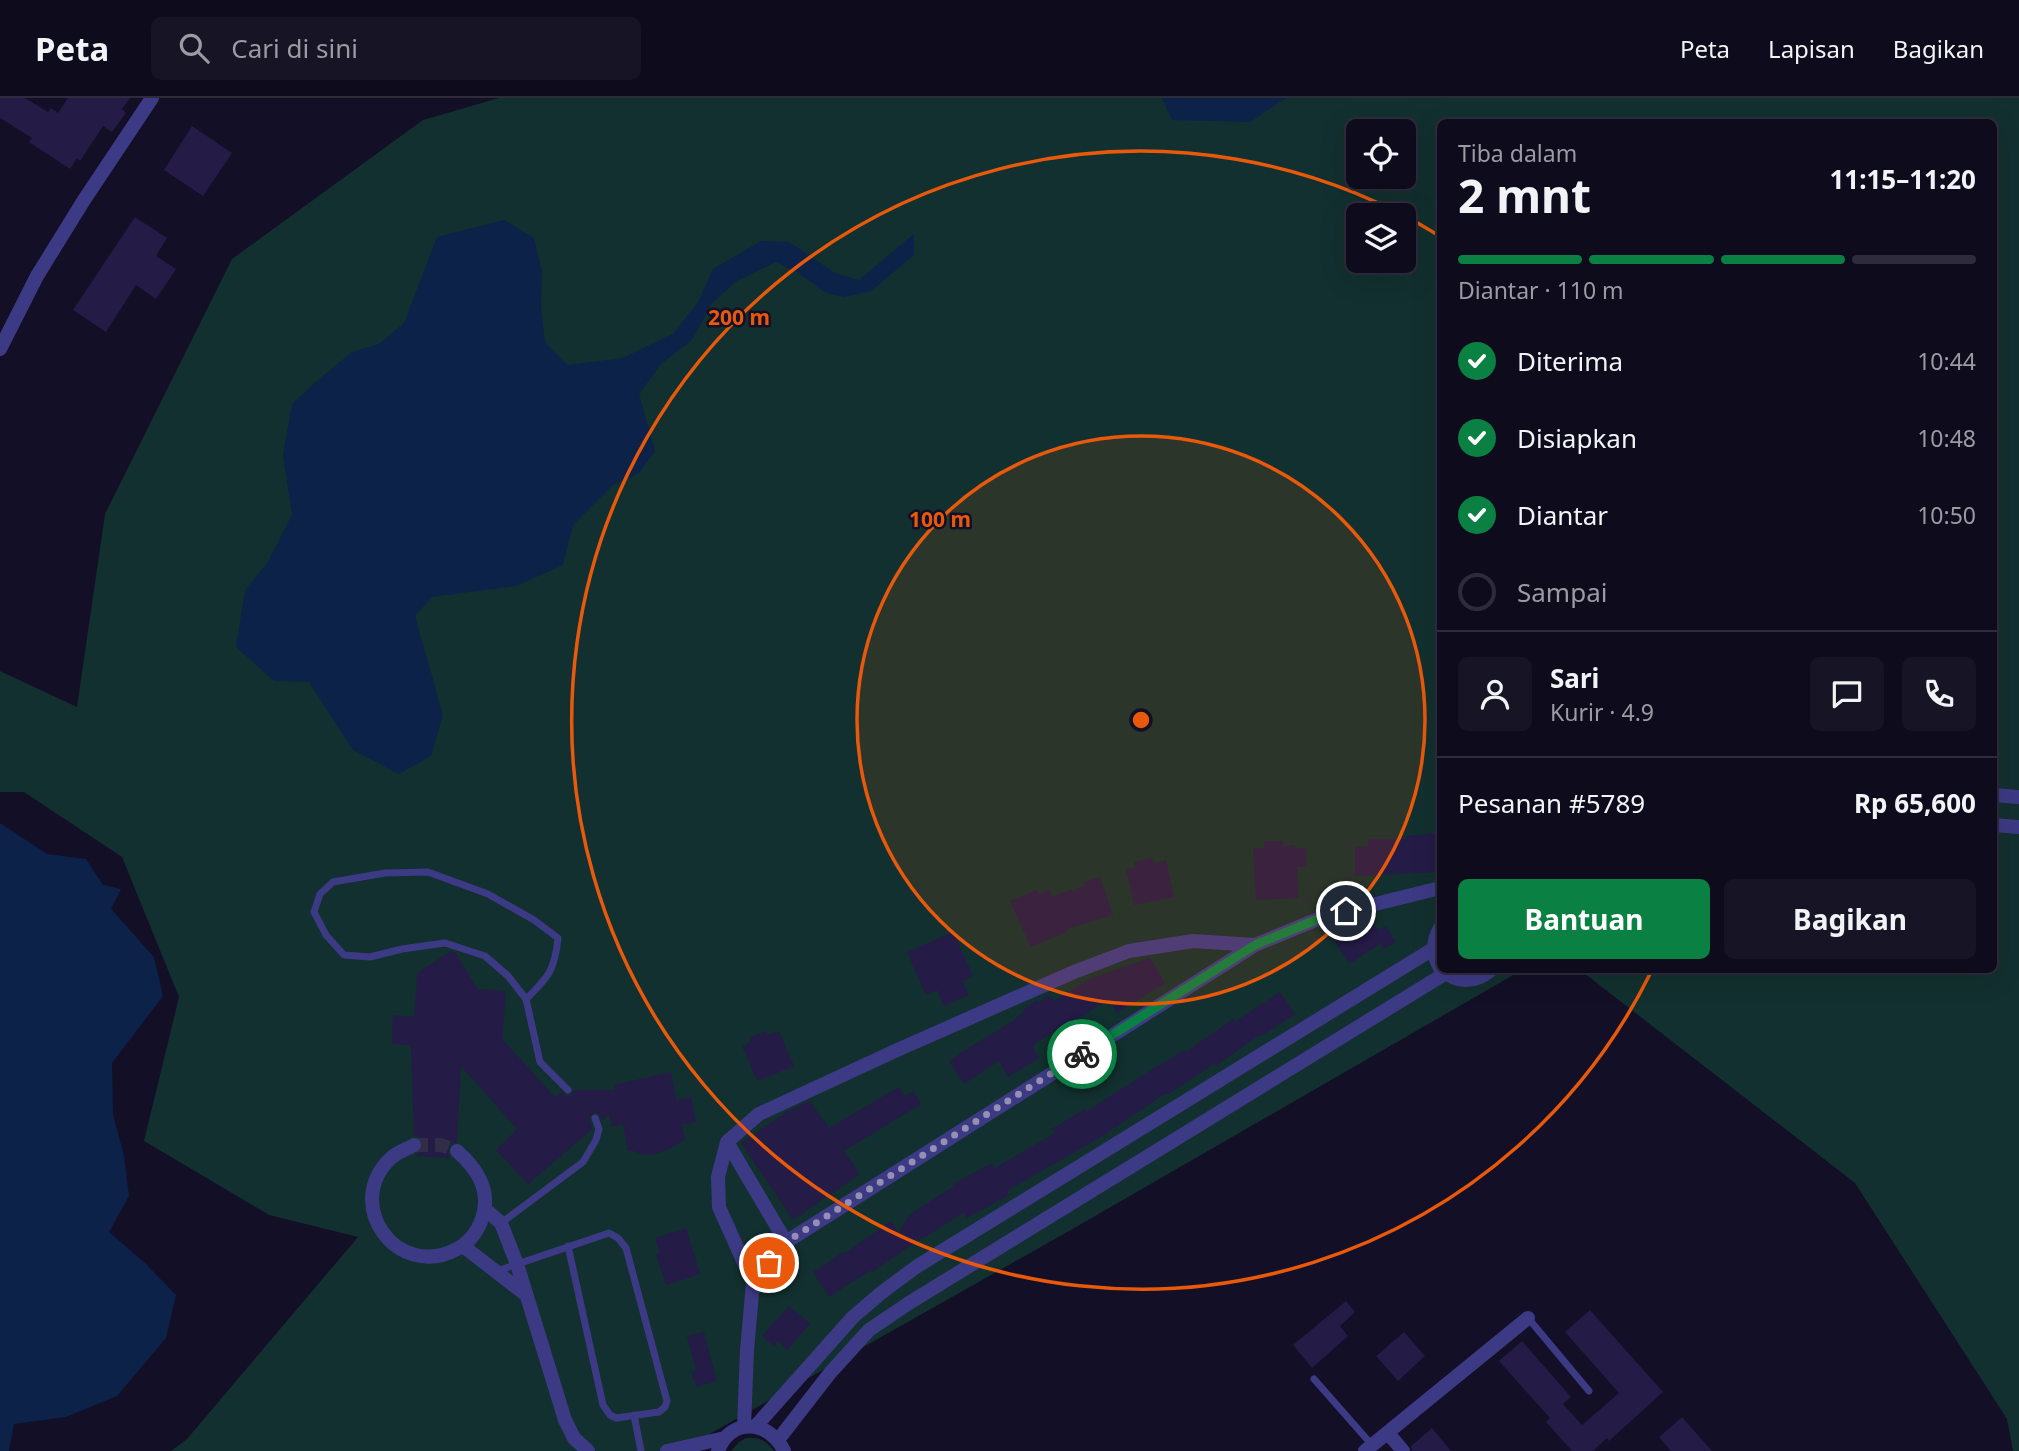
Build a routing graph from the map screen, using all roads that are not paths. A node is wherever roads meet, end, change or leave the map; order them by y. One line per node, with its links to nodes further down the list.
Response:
1 (152, 98): 2 (street)
2 (0, 348)
3 (1997, 795): 4 (street)
4 (2019, 797)
5 (1997, 825): 6 (street)
6 (2019, 827)
7 (1437, 889): 9 (street)
8 (1437, 934): 10 (street)
9 (1255, 945): 18 (street); 23 (street)
10 (1433, 949): 11 (street); 34 (street)
11 (1437, 961)
12 (1438, 973): 37 (street)
13 (1447, 973): 14 (street)
14 (1486, 973)
15 (526, 999): 15 (lane); 16 (lane)
16 (568, 1090)
17 (595, 1118): 22 (lane)
18 (727, 1142): 23 (street); 28 (street)
19 (414, 1145): 24 (street)
20 (457, 1151): 21 (street)
21 (485, 1209): 22 (street); 24 (street)
22 (501, 1223): 26 (street)
23 (786, 1242): 28 (street)
24 (463, 1246): 27 (street)
25 (568, 1246): 26 (lane); 33 (lane); 33 (lane)
26 (517, 1264): 27 (lane); 29 (street)
27 (494, 1271): 29 (street)
28 (753, 1283): 34 (street)
29 (525, 1294): 39 (street)
30 (1528, 1318): 32 (lane); 35 (street)
31 (1314, 1379): 38 (lane)
32 (1589, 1391)
33 (634, 1415): 40 (lane)
34 (749, 1427): 36 (street); 37 (street)
35 (1388, 1433): 38 (street); 42 (street)
36 (722, 1445): 41 (street)
37 (781, 1446)
38 (1369, 1448)
39 (589, 1451)
40 (641, 1451)
41 (667, 1451)
42 (1403, 1451)

